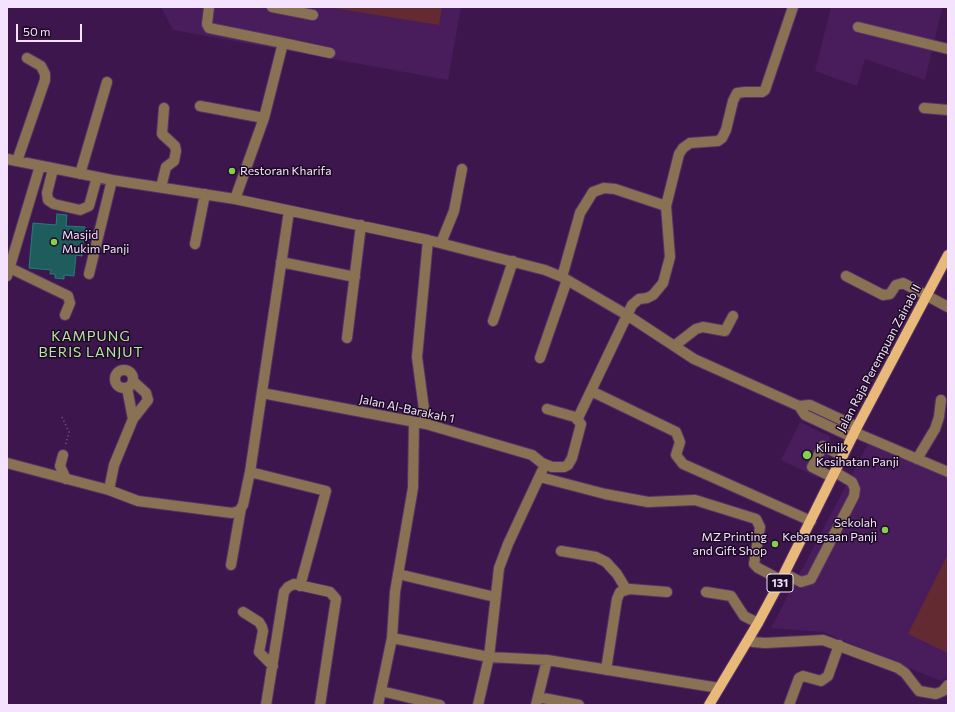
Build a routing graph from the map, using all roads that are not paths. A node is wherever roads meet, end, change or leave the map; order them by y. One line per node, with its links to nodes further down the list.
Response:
1 (210, 7): 6 (street)
2 (272, 7): 4 (street)
3 (793, 7): 27 (street)
4 (313, 15)
5 (858, 27): 7 (street)
6 (283, 43): 8 (street); 15 (street)
7 (948, 49)
8 (330, 53)
9 (26, 58): 17 (street)
10 (107, 82): 21 (street)
11 (200, 106): 15 (street)
12 (164, 108): 24 (street)
13 (924, 108): 14 (street)
14 (948, 110)
15 (264, 118): 26 (street)
16 (7, 159): 17 (street)
17 (17, 161): 18 (street)
18 (40, 166): 19 (street); 36 (street)
19 (53, 169): 21 (street); 22 (street)
20 (462, 169): 31 (street)
21 (80, 174): 22 (street)
22 (97, 177): 23 (street)
23 (112, 180): 24 (street); 37 (street)
24 (161, 187): 25 (street)
25 (205, 194): 26 (street); 32 (street)
26 (235, 199): 28 (street)
27 (666, 206): 40 (street); 44 (street)
28 (289, 211): 29 (street); 35 (street)
29 (361, 225): 30 (street); 39 (street)
30 (428, 240): 31 (street); 57 (street)
31 (441, 243): 34 (street)
32 (195, 244)
33 (948, 255): 41 (main road, Jalan Raja Perempuan Zainab II / 131)
34 (512, 261): 40 (street); 46 (street)
35 (281, 262): 39 (street); 51 (street)
36 (8, 272): 43 (street)
37 (89, 274)
38 (846, 276): 41 (street)
39 (355, 277): 47 (street)
40 (565, 278): 44 (street); 49 (street)
41 (927, 296): 42 (street); 58 (main road, Jalan Raja Perempuan Zainab II / 131)
42 (948, 307)
43 (65, 315)
44 (627, 315): 48 (street); 50 (street)
45 (733, 316): 48 (street)
46 (493, 321)
47 (347, 338)
48 (674, 346): 58 (street)
49 (540, 358)
50 (591, 391): 54 (street); 71 (street)
51 (262, 393): 56 (street, Jalan Al-Barakah 1); 64 (street)
52 (941, 400): 61 (street)
53 (546, 409): 54 (street)
54 (578, 418): 63 (street)
55 (133, 419): 55 (street); 69 (street)
56 (414, 422): 57 (street, Jalan Al-Barakah 1); 74 (street)
57 (426, 424): 63 (street, Jalan Al-Barakah 1)
58 (854, 432): 60 (main road, Jalan Raja Perempuan Zainab II / 131); 61 (street)
59 (63, 455): 68 (street)
60 (843, 456): 66 (main road, Jalan Raja Perempuan Zainab II / 131); 66 (street)
61 (917, 459): 65 (street)
62 (7, 463): 68 (street)
63 (542, 463): 67 (street)
64 (250, 472): 70 (street); 76 (street)
65 (948, 472)
66 (833, 475): 71 (main road, Jalan Raja Perempuan Zainab II / 131); 75 (street)
67 (540, 477): 75 (street); 80 (street)
68 (66, 479): 69 (street)
69 (109, 490): 70 (street)
70 (241, 508): 73 (street)
71 (811, 521): 75 (main road, Jalan Raja Perempuan Zainab II / 131)
72 (561, 551): 77 (street)
73 (231, 565)
74 (398, 574): 80 (street); 83 (street)
75 (783, 577): 82 (main road, Jalan Raja Perempuan Zainab II / 131)
76 (300, 586): 88 (street); 95 (street)
77 (626, 589): 78 (street); 89 (street)
78 (667, 592)
79 (706, 592): 82 (street)
80 (495, 597): 86 (street)
81 (242, 612): 88 (street)
82 (758, 624): 84 (main road, Jalan Raja Perempuan Zainab II / 131)
83 (392, 638): 86 (street); 92 (street)
84 (749, 639): 85 (street); 91 (main road, Jalan Raja Perempuan Zainab II / 131)
85 (839, 645): 90 (street); 101 (street)
86 (489, 657): 87 (street); 98 (street)
87 (547, 660): 89 (street); 93 (street)
88 (273, 666): 94 (street)
89 (606, 670): 91 (street)
90 (948, 685)
91 (719, 688): 100 (main road, Jalan Raja Perempuan Zainab II / 131)
92 (381, 691): 96 (street); 97 (street)
93 (537, 701): 99 (street)
94 (266, 705)
95 (320, 705)
96 (378, 705)
97 (440, 705)
98 (478, 705)
99 (579, 705)
100 (709, 705)
101 (789, 705)

